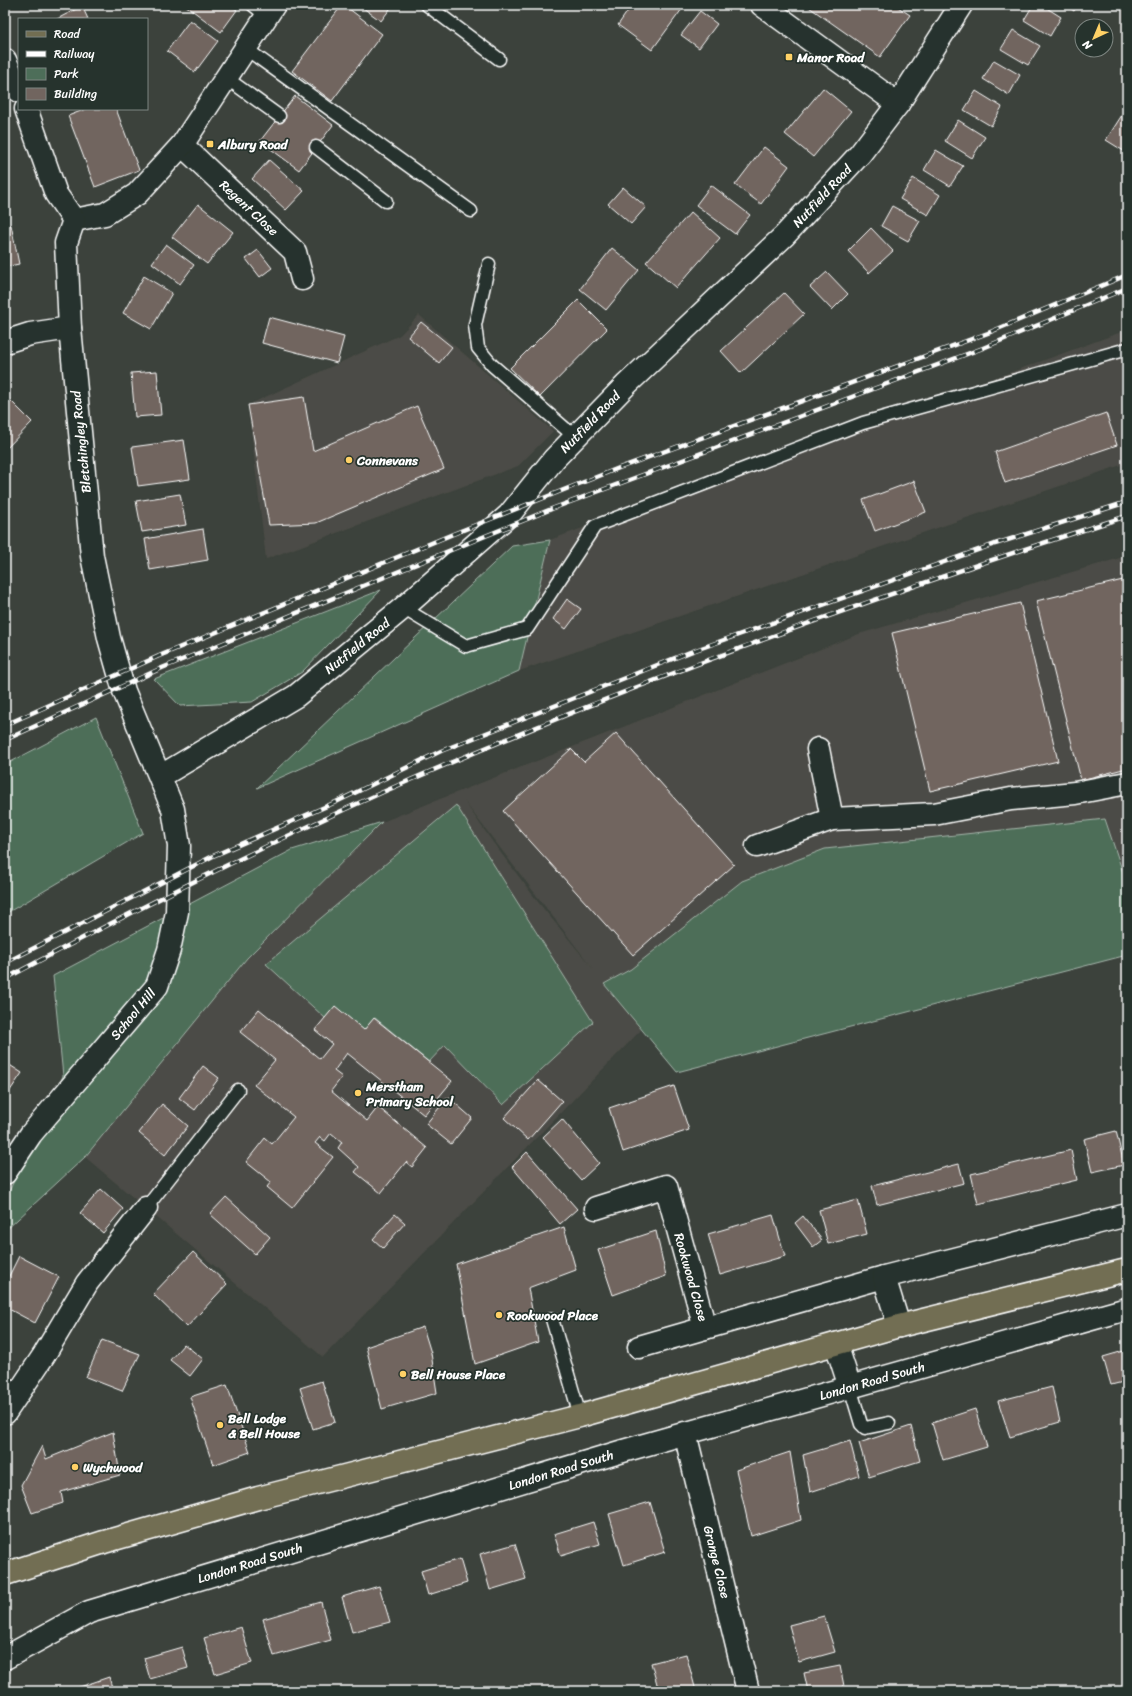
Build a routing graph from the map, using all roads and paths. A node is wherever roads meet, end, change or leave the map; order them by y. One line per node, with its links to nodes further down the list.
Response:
1 (427, 5): 6 (lane)
2 (762, 5): 10 (street)
3 (961, 5): 10 (street, Nutfield Road)
4 (264, 9): 5 (street)
5 (245, 48): 8 (street); 16 (lane)
6 (499, 59)
7 (5, 60): 9 (street)
8 (225, 77): 12 (lane); 13 (street)
9 (18, 89)
10 (898, 104): 23 (street, Nutfield Road)
11 (26, 110): 17 (street)
12 (279, 116)
13 (182, 145): 17 (street); 19 (street, Regent Close)
14 (316, 147): 15 (lane)
15 (386, 201)
16 (471, 211)
17 (74, 220): 20 (street, Bletchingley Road)
18 (489, 264): 23 (lane)
19 (302, 279)
20 (70, 328): 21 (street); 26 (street, Bletchingley Road)
21 (5, 342)
22 (1127, 349): 24 (lane)
23 (575, 437): 24 (street, Nutfield Road)
24 (403, 608): 26 (street, Nutfield Road)
25 (818, 749): 28 (street)
26 (160, 776): 31 (street, School Hill)
27 (1127, 783): 28 (street)
28 (832, 819): 29 (street)
29 (757, 846)
30 (238, 1090): 32 (lane)
31 (5, 1173)
32 (146, 1208): 44 (street)
33 (596, 1208): 40 (street, Rookwood Close)
34 (1127, 1215): 36 (street)
35 (1127, 1270): 39 (main road)
36 (884, 1277): 39 (street); 40 (street, Rookwood Close)
37 (1127, 1309): 43 (street, London Road South)
38 (552, 1319): 45 (lane)
39 (899, 1326): 41 (main road)
40 (705, 1328): 42 (street)
41 (836, 1344): 43 (street); 45 (main road)
42 (639, 1347)
43 (850, 1387): 46 (lane); 47 (street, London Road South)
44 (5, 1413)
45 (580, 1416): 48 (main road)
46 (889, 1423)
47 (685, 1433): 49 (street, London Road South); 50 (street, Grange Close)
48 (5, 1574)
49 (5, 1658)
50 (748, 1691)

